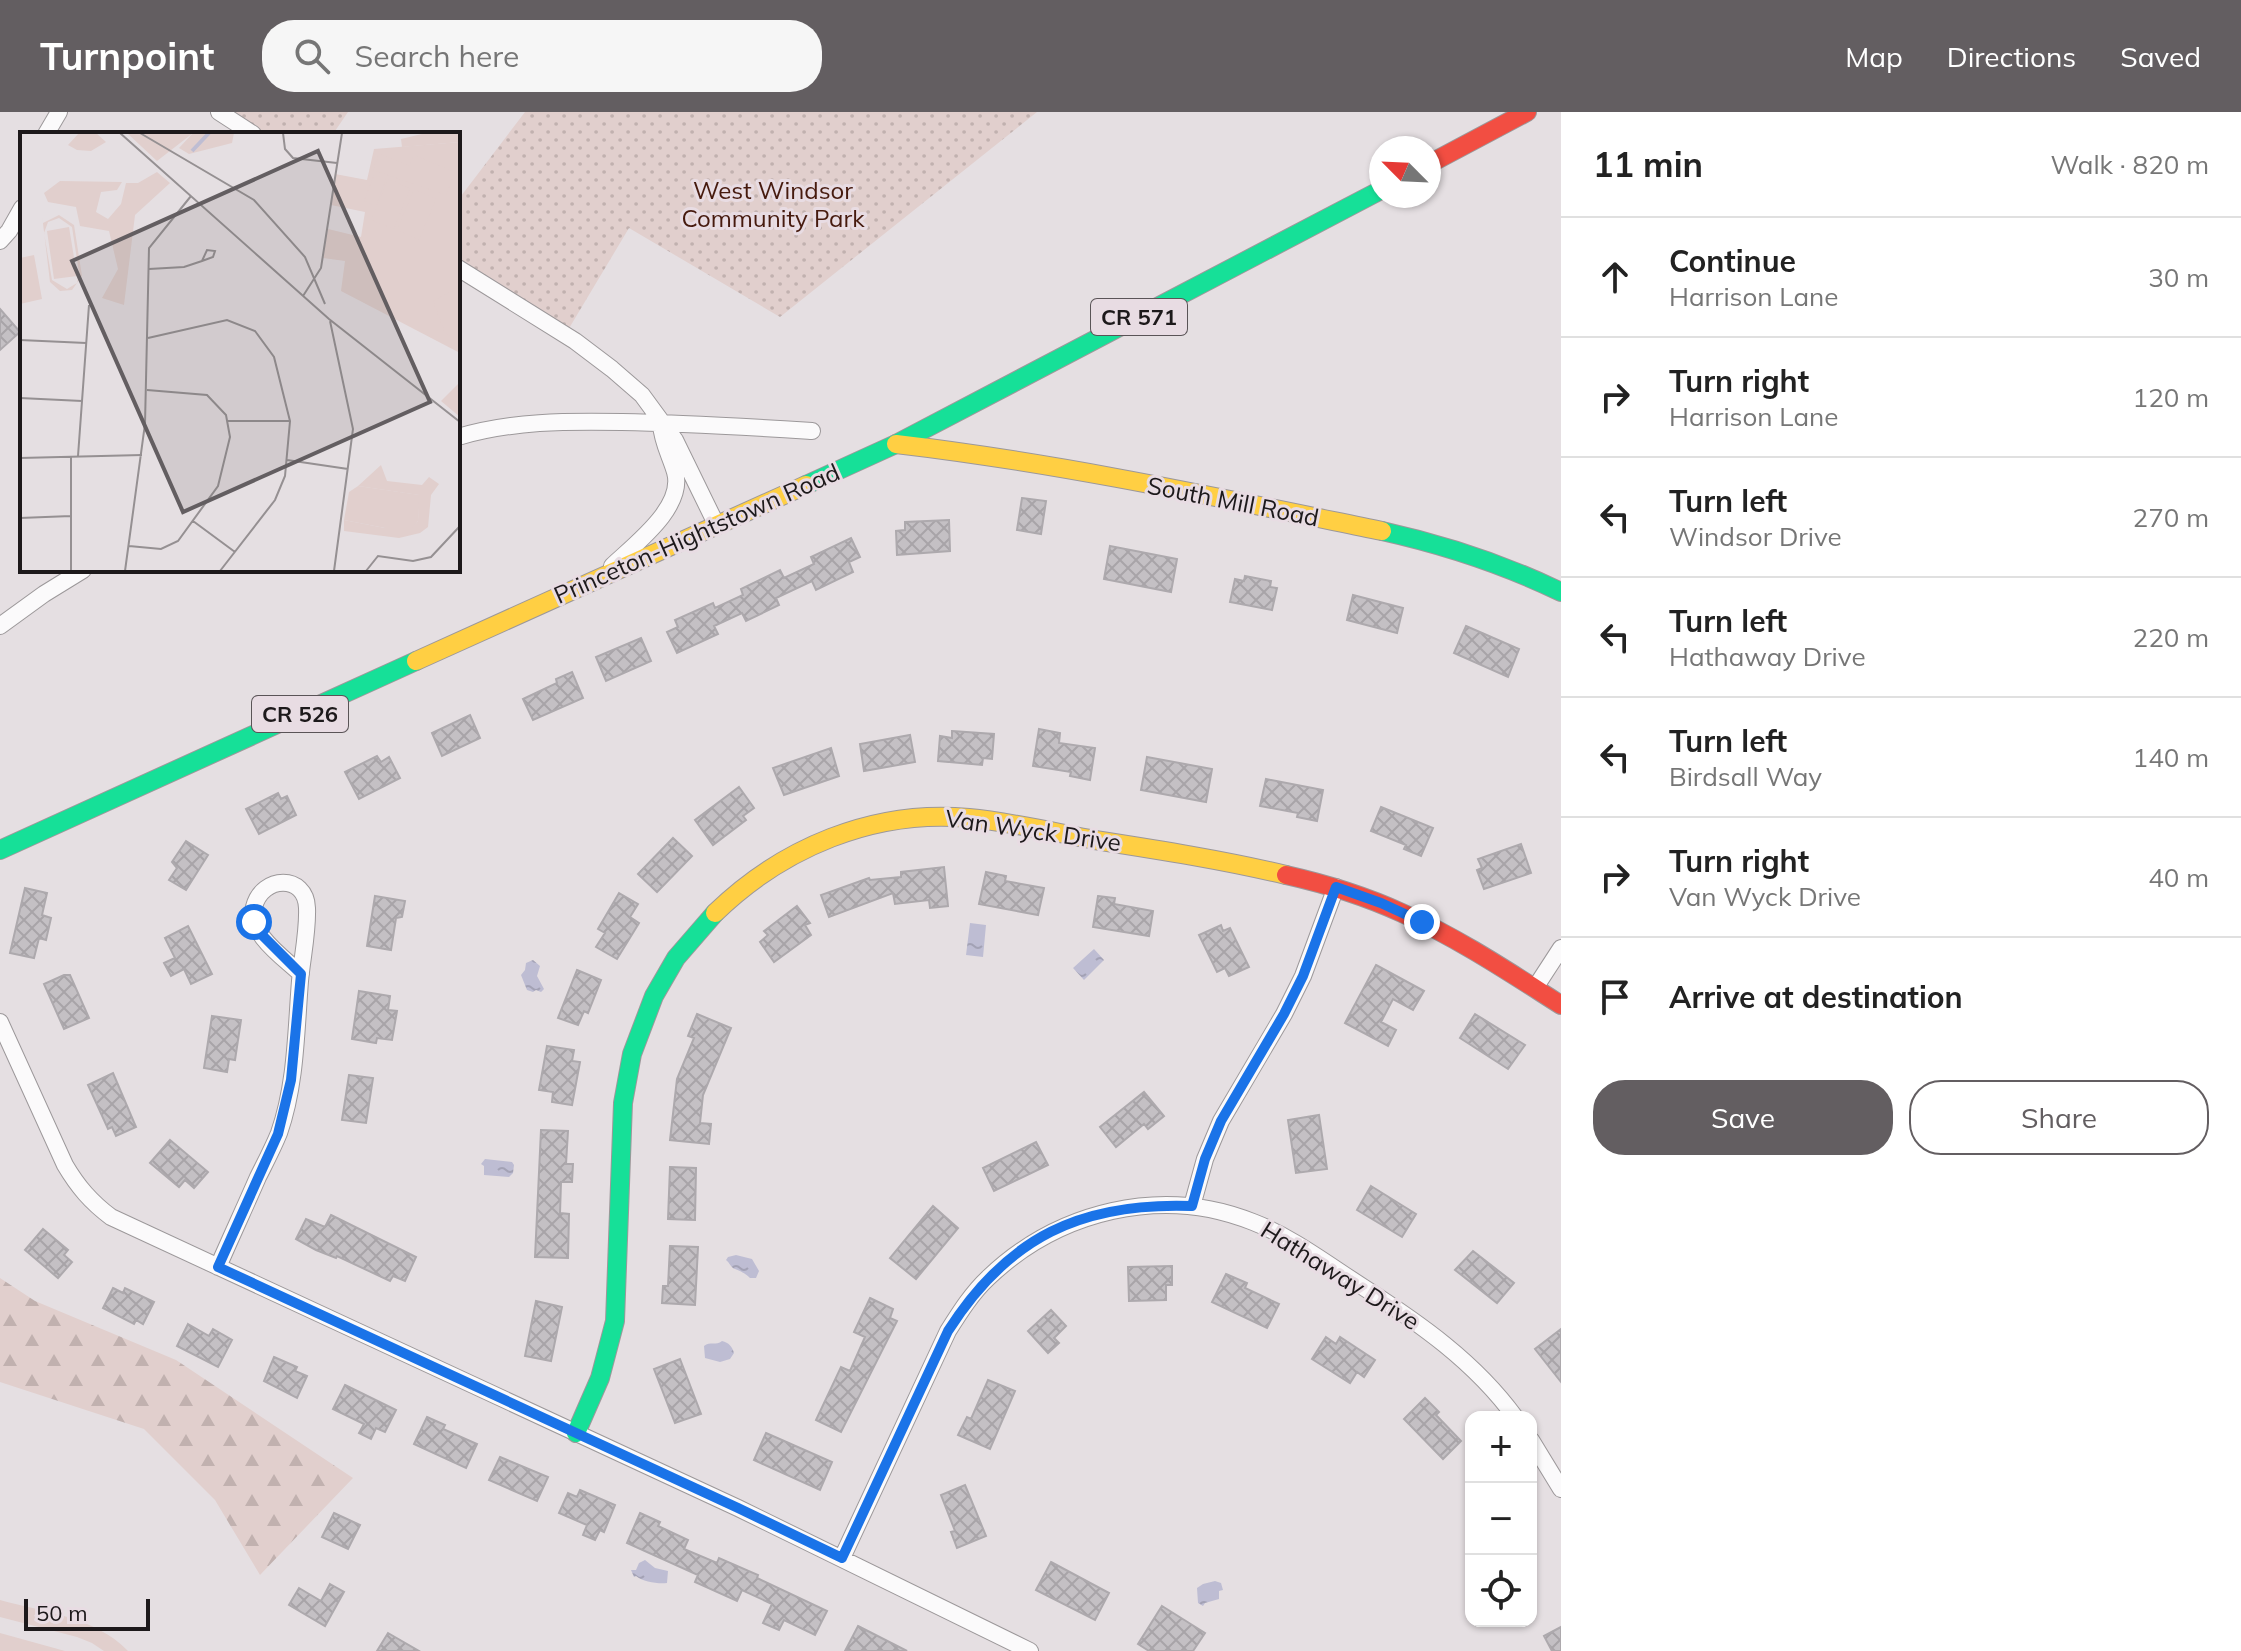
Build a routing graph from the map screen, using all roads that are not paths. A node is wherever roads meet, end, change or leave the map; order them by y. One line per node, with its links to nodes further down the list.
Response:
1 (59, 112): 4 (street)
2 (219, 112): 5 (street)
3 (1527, 112): 6 (main road)
4 (47, 132)
5 (250, 132)
6 (1441, 158)
7 (1369, 196): 14 (main road, Princeton-Hightstown Road / CR 571)
8 (20, 212): 9 (street)
9 (0, 241)
10 (460, 269): 11 (street)
11 (661, 422): 12 (street); 13 (street); 15 (street); 17 (street)
12 (812, 431)
13 (460, 437)
14 (896, 444): 15 (main road, Princeton-Hightstown Road / CR 526); 18 (main road, South Mill Road)
15 (717, 526): 17 (main road, Princeton-Hightstown Road / CR 526)
16 (80, 572): 19 (street)
17 (601, 577): 20 (main road, Princeton-Hightstown Road / CR 526)
18 (1561, 592)
19 (0, 626)
20 (0, 850)
21 (1336, 887): 24 (main road, Van Wyck Drive); 27 (street); 30 (main road, Van Wyck Drive)
22 (1561, 948): 24 (street)
23 (301, 974): 23 (street); 28 (street)
24 (1535, 988): 25 (main road, Van Wyck Drive)
25 (1561, 1005)
26 (0, 1022): 28 (street)
27 (1192, 1206): 29 (street, Hathaway Drive); 33 (street, Hathaway Drive)
28 (218, 1267): 30 (street)
29 (1510, 1411)
30 (576, 1433): 33 (street)
31 (1537, 1450): 32 (street)
32 (1561, 1489)
33 (842, 1558): 34 (street)
34 (1030, 1651)

